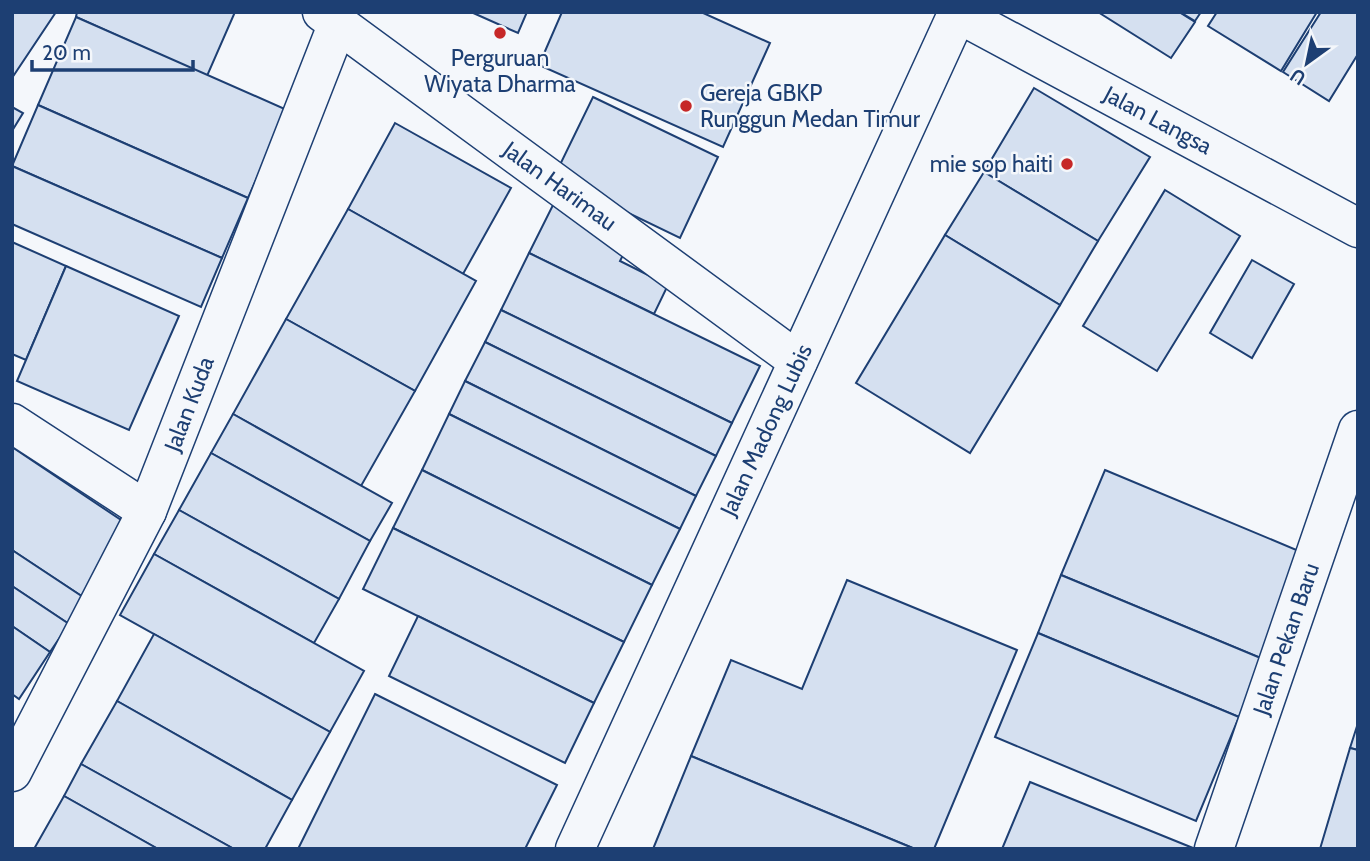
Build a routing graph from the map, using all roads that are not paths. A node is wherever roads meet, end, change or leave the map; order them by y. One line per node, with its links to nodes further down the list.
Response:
1 (958, 13): 3 (street, Jalan Langsa); 4 (street, Jalan Madong Lubis)
2 (330, 18): 4 (street, Jalan Harimau); 7 (street, Jalan Kuda)
3 (1358, 228)
4 (798, 361): 9 (street, Jalan Madong Lubis)
5 (12, 423): 7 (street)
6 (1358, 430): 10 (street, Jalan Pekan Baru)
7 (147, 511): 8 (street, Jalan Kuda)
8 (12, 772)
9 (575, 849)
10 (1214, 849)

